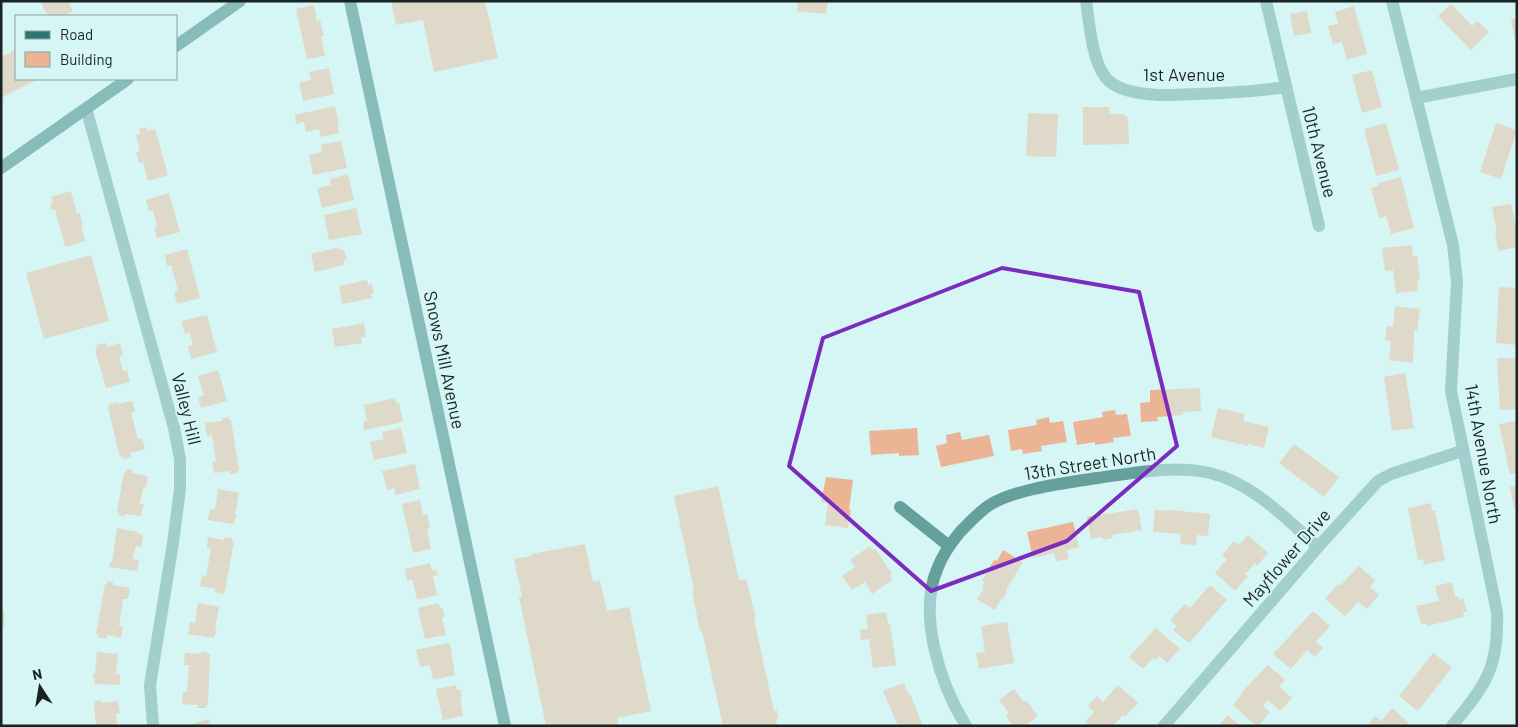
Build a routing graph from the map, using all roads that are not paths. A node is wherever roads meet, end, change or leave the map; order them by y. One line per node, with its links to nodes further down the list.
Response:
1 (240, 1): 6 (main road)
2 (350, 1): 19 (main road, Snows Mill Avenue)
3 (1086, 1): 9 (street, 1st Avenue)
4 (1266, 1): 9 (street, 10th Avenue)
5 (1392, 1): 10 (street, 14th Avenue North)
6 (178, 45)
7 (1517, 79): 10 (street)
8 (127, 80): 11 (main road)
9 (1285, 87): 13 (street, 10th Avenue)
10 (1416, 98): 14 (street, 14th Avenue North)
11 (86, 108): 12 (main road); 18 (street, Valley Hill)
12 (1, 168)
13 (1319, 226)
14 (1462, 451): 17 (street, Mayflower Drive); 22 (street, 14th Avenue North)
15 (900, 507): 16 (street)
16 (949, 546): 17 (street, 13th Street North); 20 (street, 13th Street North)
17 (1318, 547): 21 (street, Mayflower Drive)
18 (153, 726)
19 (505, 726)
20 (966, 726)
21 (1164, 726)
22 (1452, 726)

